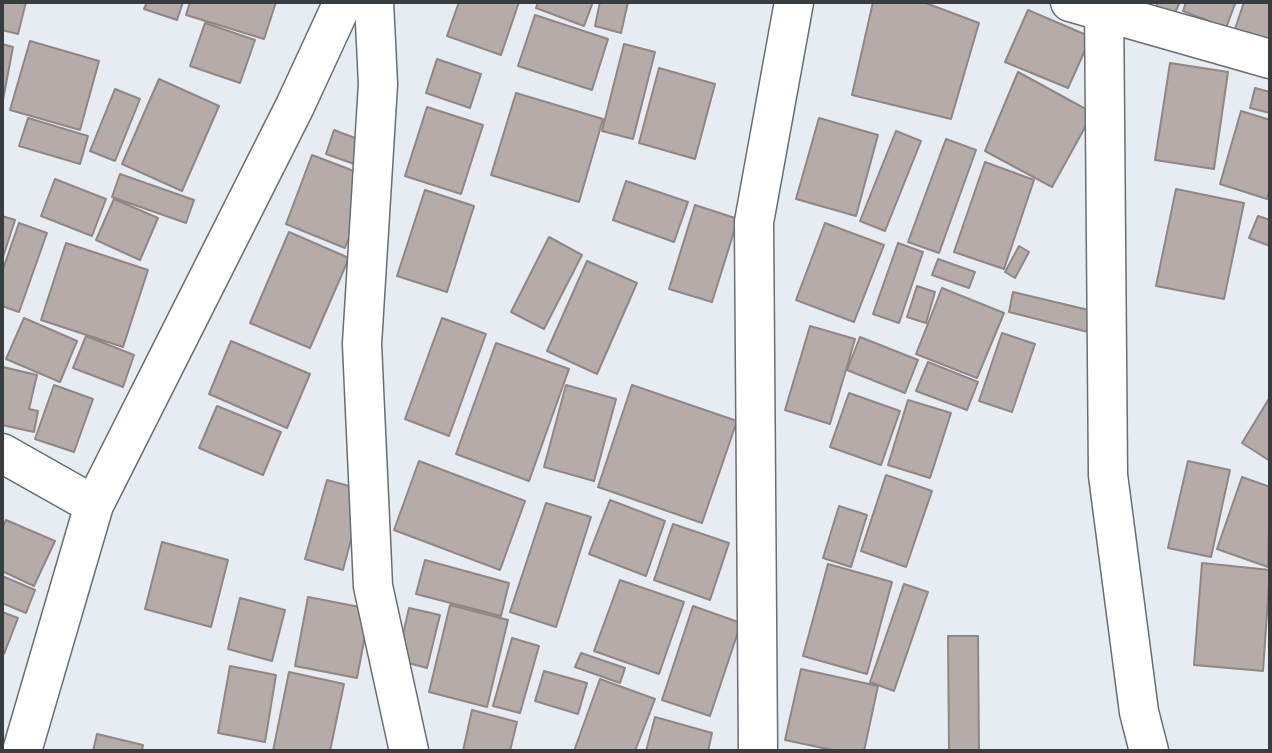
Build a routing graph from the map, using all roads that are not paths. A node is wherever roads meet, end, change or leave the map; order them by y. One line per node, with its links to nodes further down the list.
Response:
1 (344, 2): 8 (street)
2 (374, 2): 10 (street)
3 (794, 2): 11 (street)
4 (1070, 2): 5 (street)
5 (1105, 7): 6 (street); 12 (street)
6 (1270, 58)
7 (2, 453): 8 (street)
8 (94, 505): 9 (street)
9 (22, 751)
10 (409, 751)
11 (758, 751)
12 (1149, 751)

